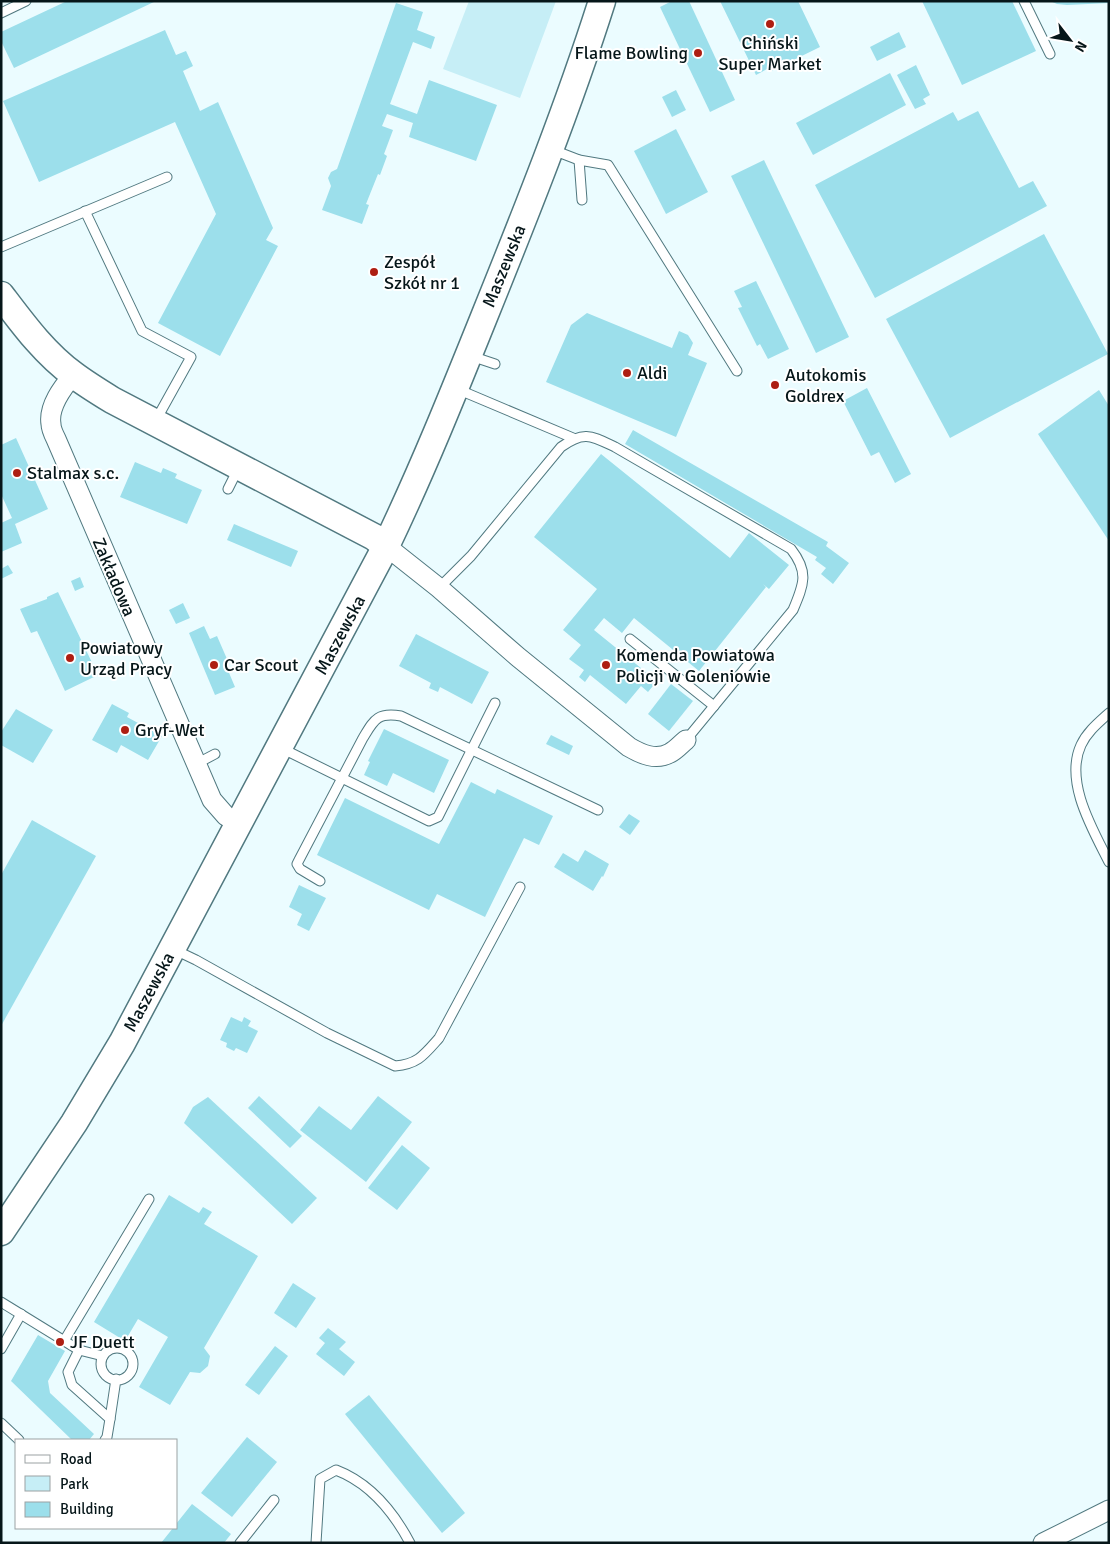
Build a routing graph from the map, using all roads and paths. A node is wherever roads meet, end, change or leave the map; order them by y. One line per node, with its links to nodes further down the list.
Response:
1 (26, 1): 4 (lane)
2 (602, 1): 6 (street, Maszewska)
3 (1024, 1): 5 (lane)
4 (1, 13)
5 (1050, 54)
6 (550, 149): 7 (lane); 13 (street, Maszewska)
7 (579, 160): 9 (lane); 15 (lane)
8 (167, 176): 10 (lane)
9 (582, 200)
10 (85, 211): 11 (lane); 18 (lane)
11 (1, 247)
12 (1, 295): 16 (street)
13 (469, 355): 14 (lane); 17 (street, Maszewska)
14 (495, 364)
15 (736, 370)
16 (73, 374): 18 (street); 30 (street, Zakładowa)
17 (455, 388): 19 (lane); 20 (street, Maszewska)
18 (155, 422): 20 (street)
19 (573, 438): 21 (lane); 24 (lane)
20 (386, 546): 21 (street); 27 (street, Maszewska)
21 (439, 588): 26 (street)
22 (630, 639): 24 (lane)
23 (496, 703): 28 (lane)
24 (714, 706): 26 (lane)
25 (1109, 713): 34 (lane)
26 (686, 740)
27 (280, 747): 31 (lane); 33 (street, Maszewska)
28 (471, 749): 31 (lane); 31 (lane); 32 (lane)
29 (215, 754): 30 (lane)
30 (195, 764): 33 (street, Zakładowa)
31 (341, 778): 35 (lane)
32 (598, 810)
33 (239, 824): 37 (street, Maszewska)
34 (1109, 862)
35 (320, 881)
36 (520, 887): 37 (lane)
37 (172, 949): 39 (street, Maszewska)
38 (149, 1198): 42 (lane)
39 (1, 1232)
40 (1, 1302): 41 (lane)
41 (22, 1314): 42 (lane); 43 (lane)
42 (64, 1341): 44 (lane)
43 (1, 1348)
44 (79, 1350): 45 (lane); 47 (lane)
45 (103, 1356): 46 (lane); 46 (lane)
46 (116, 1380): 47 (lane)
47 (110, 1419): 50 (lane)
48 (1, 1423): 49 (lane)
49 (18, 1439)
50 (106, 1439)
51 (274, 1500): 53 (lane)
52 (1109, 1510): 56 (street)
53 (240, 1543)
54 (316, 1543): 55 (lane)
55 (410, 1543)
56 (1043, 1543)

